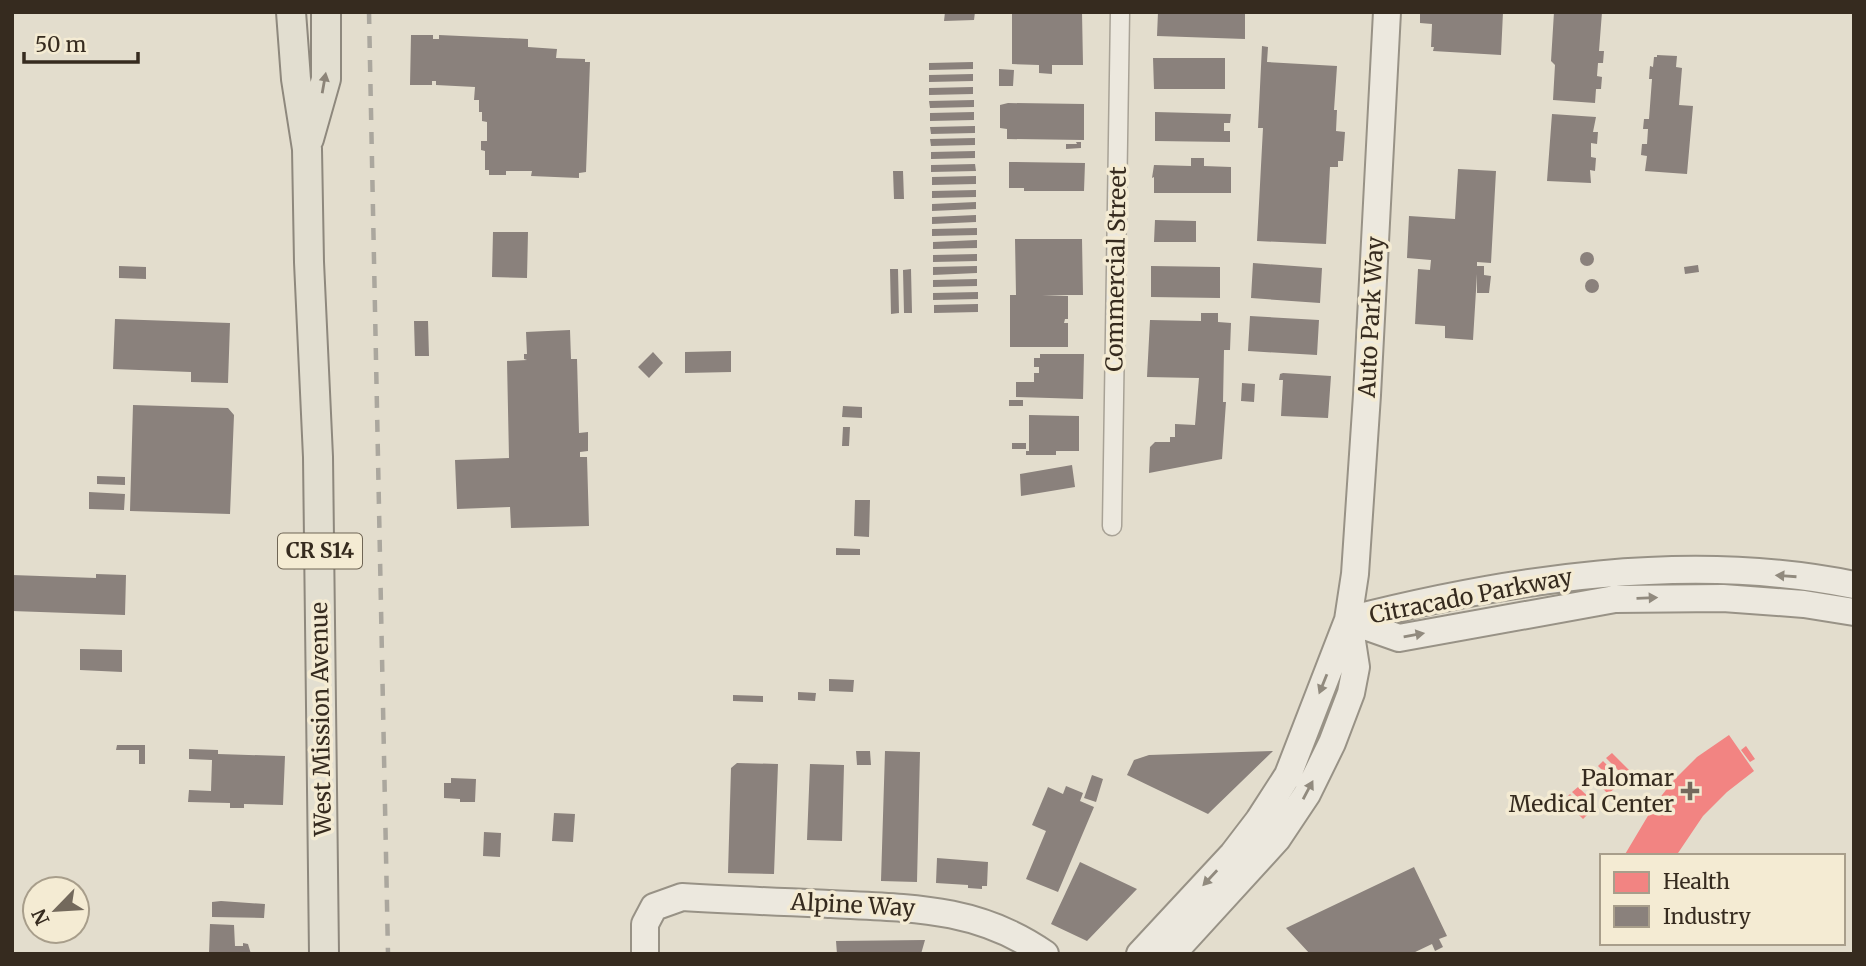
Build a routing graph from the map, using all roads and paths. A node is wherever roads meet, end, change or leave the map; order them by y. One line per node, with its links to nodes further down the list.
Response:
1 (291, 12): 5 (main road, West Mission Avenue / CR S14)
2 (326, 12): 5 (main road, West Mission Avenue / CR S14, one-way to 2)
3 (1120, 12): 6 (street, Commercial Street)
4 (1387, 12): 9 (main road, Auto Park Way)
5 (307, 149): 10 (main road, West Mission Avenue / CR S14)
6 (1112, 526)
7 (1854, 585): 9 (main road, Citracado Parkway, one-way to 9)
8 (1854, 612): 9 (main road, Citracado Parkway, one-way to 8)
9 (1348, 620): 13 (main road, Auto Park Way, one-way to 13); 14 (main road, Auto Park Way, one-way to 9)
10 (324, 954)
11 (645, 954): 12 (main road, Alpine Way)
12 (1045, 954)
13 (1140, 954)
14 (1172, 954)

